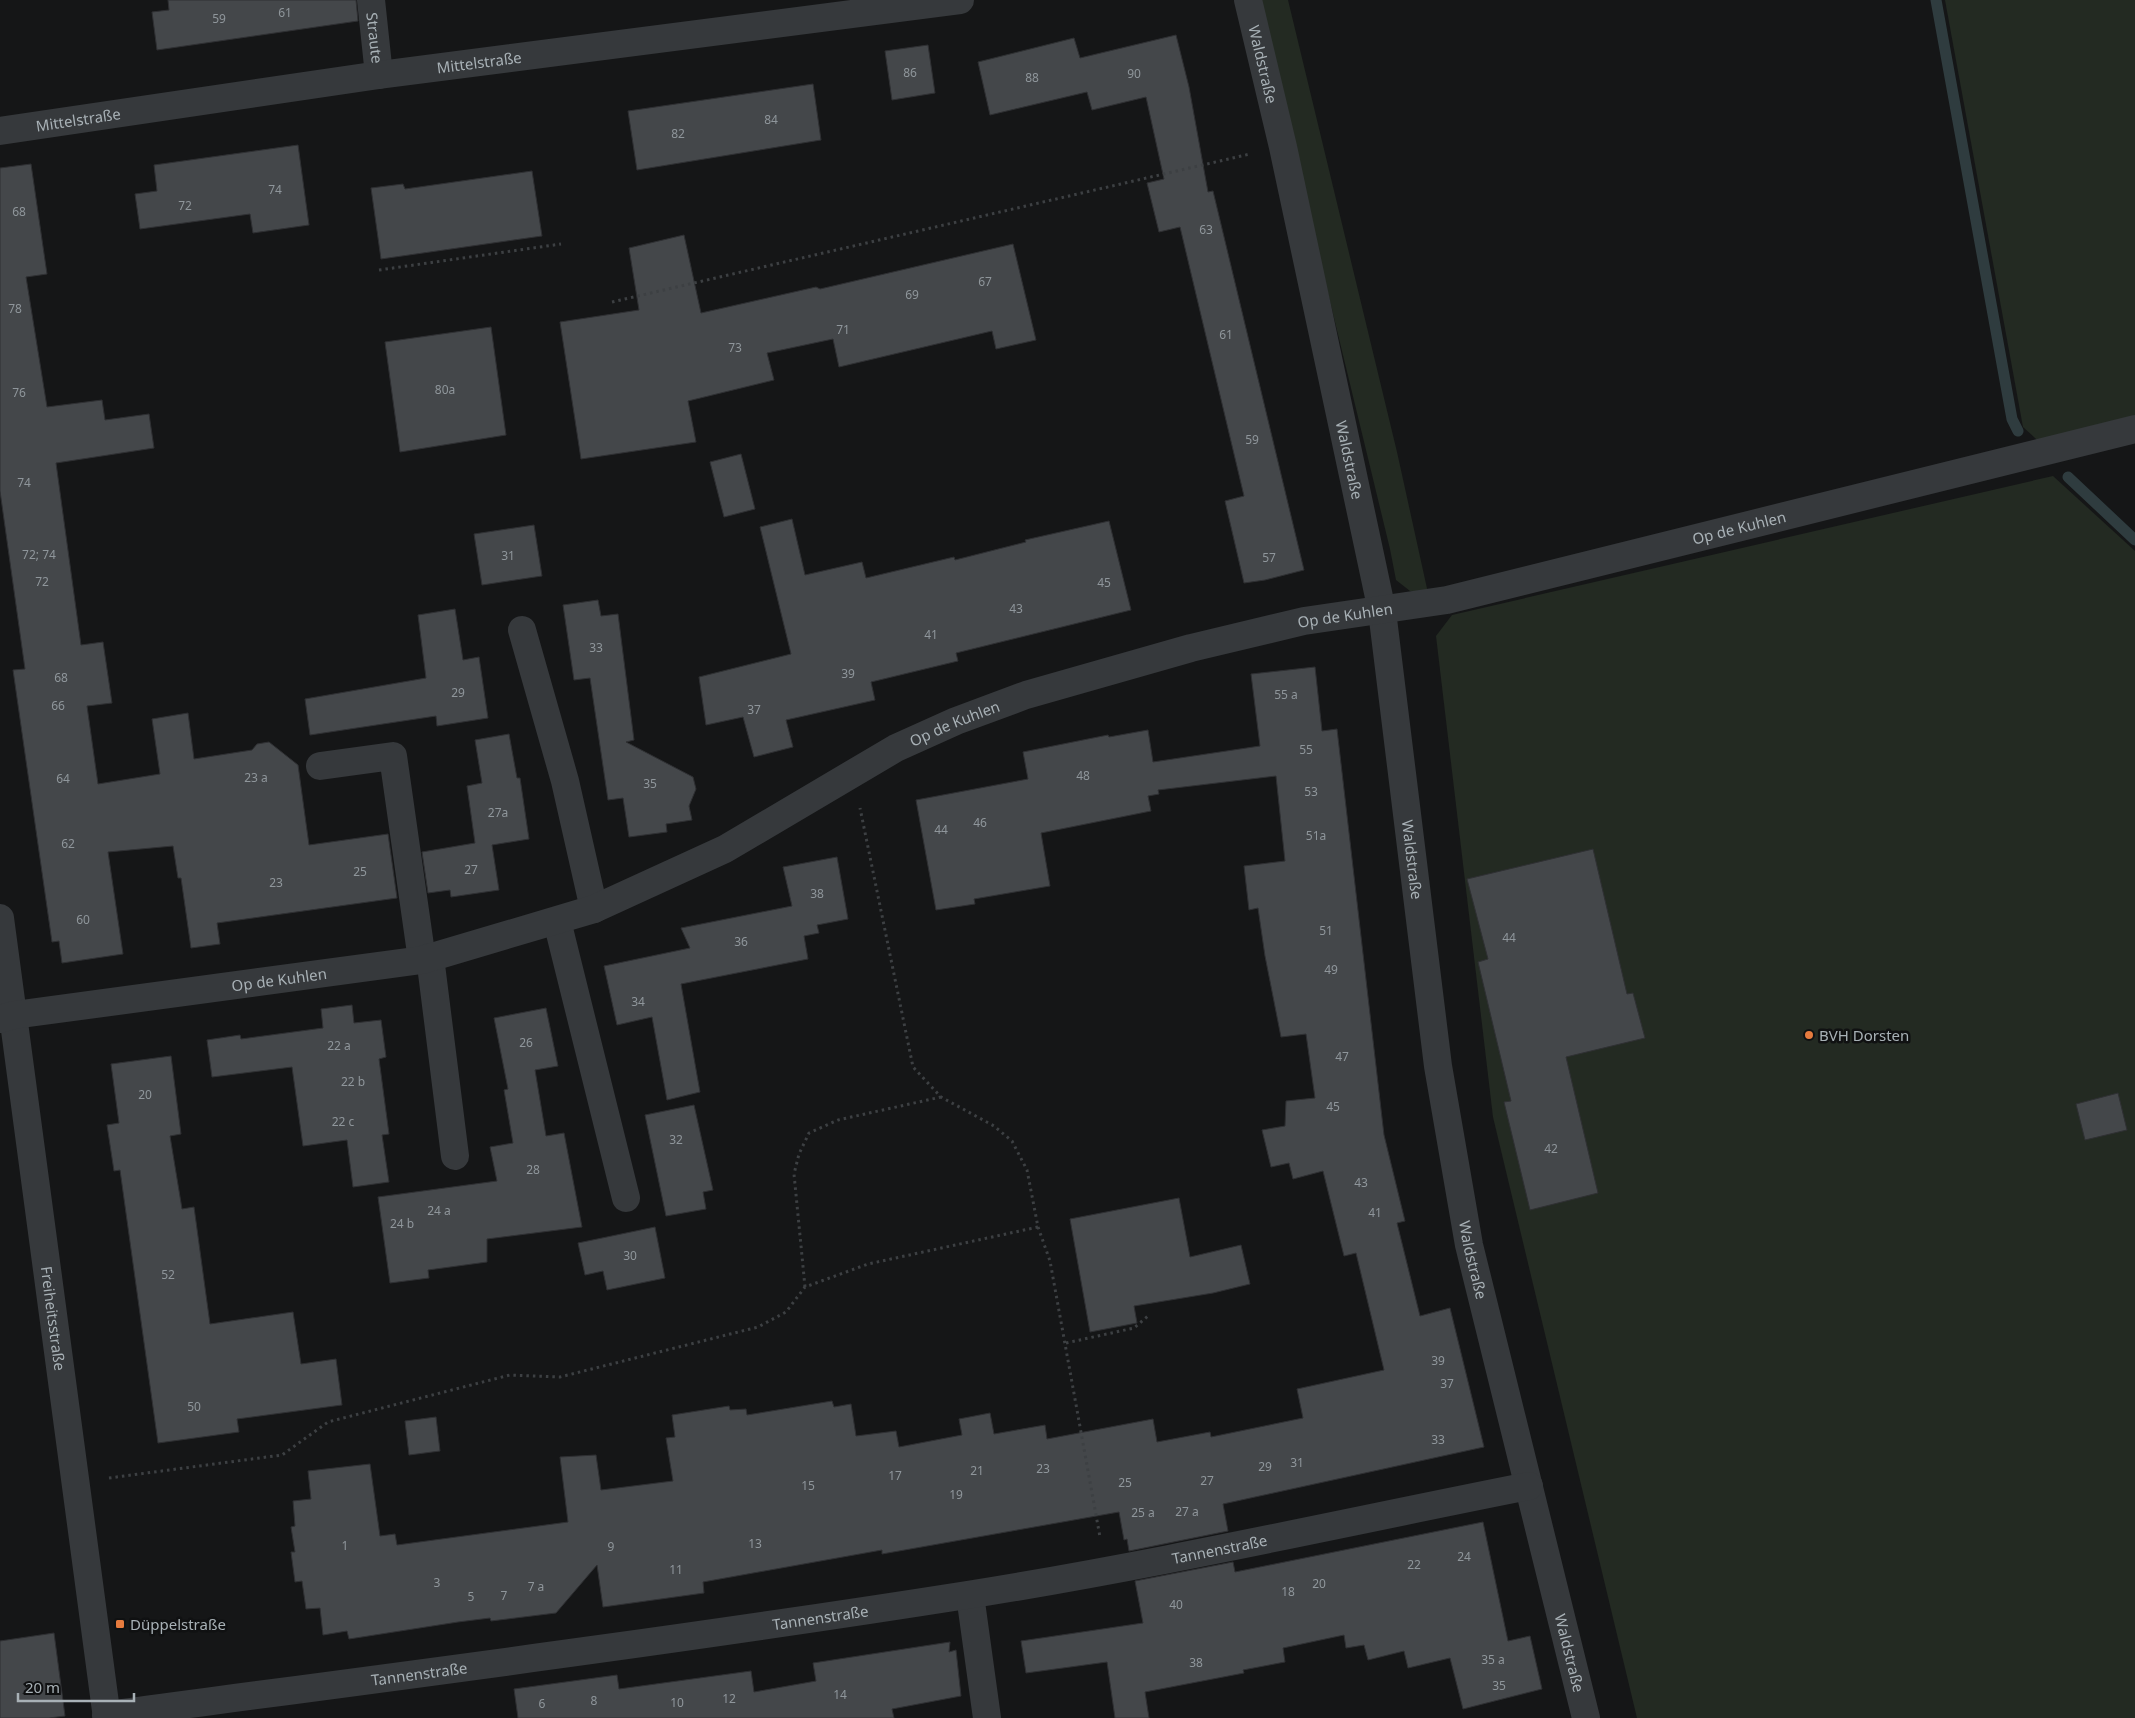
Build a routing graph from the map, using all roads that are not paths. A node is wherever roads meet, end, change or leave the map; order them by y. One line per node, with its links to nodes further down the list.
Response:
1 (370, 0): 4 (street, Straute)
2 (960, 0): 4 (street, Mittelstraße)
3 (1248, 0): 7 (street, Waldstraße)
4 (379, 75): 5 (street, Mittelstraße)
5 (0, 131)
6 (2135, 429): 7 (street, Op de Kuhlen)
7 (1382, 611): 10 (street, Op de Kuhlen); 17 (street, Waldstraße)
8 (522, 630): 10 (street)
9 (320, 766): 13 (street)
10 (594, 909): 12 (street, Op de Kuhlen)
11 (0, 918): 14 (street, Freiheitsstraße)
12 (556, 921): 13 (street, Op de Kuhlen); 16 (street)
13 (426, 958): 14 (street, Op de Kuhlen); 15 (street)
14 (7, 1017): 19 (street, Freiheitsstraße)
15 (455, 1156)
16 (626, 1198)
17 (1529, 1486): 18 (street, Tannenstraße); 21 (street, Waldstraße)
18 (970, 1595): 19 (street, Tannenstraße); 20 (street)
19 (106, 1716)
20 (987, 1718)
21 (1586, 1718)

